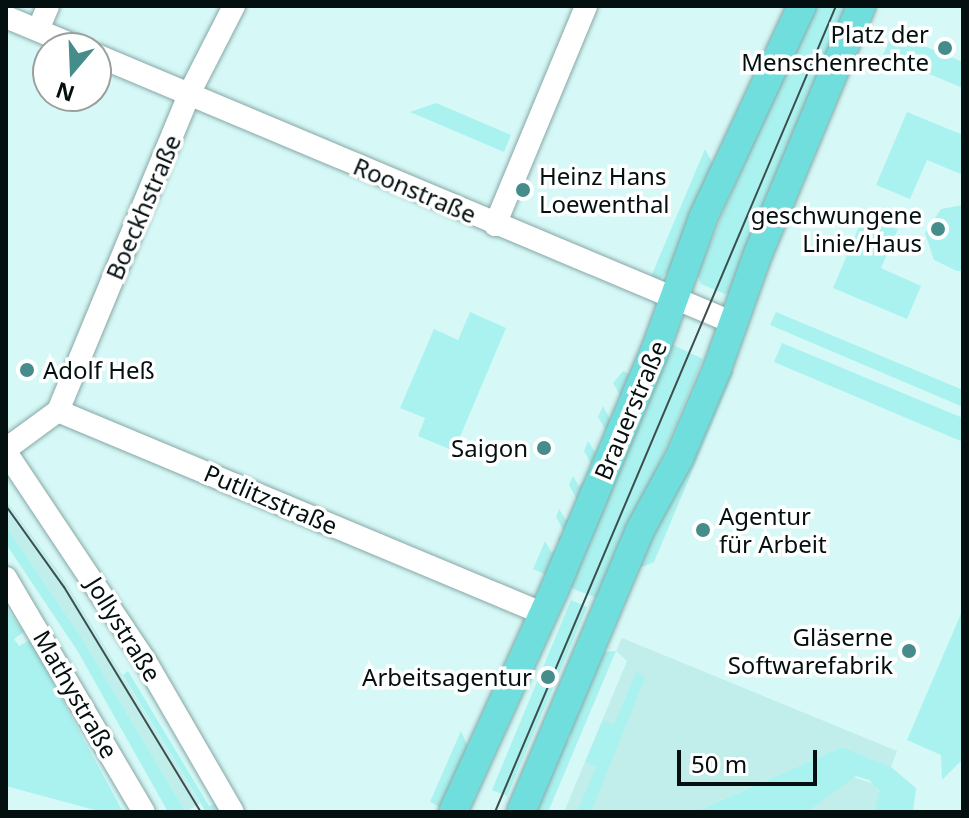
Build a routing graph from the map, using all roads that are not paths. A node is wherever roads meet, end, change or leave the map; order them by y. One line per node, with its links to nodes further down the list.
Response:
1 (48, 6): 7 (street)
2 (234, 6): 10 (street, Boeckhstraße)
3 (586, 6): 11 (street)
4 (802, 6): 12 (main road, Brauerstraße)
5 (861, 6): 13 (main road)
6 (6, 17): 7 (street)
7 (38, 30): 8 (street)
8 (43, 32)
9 (112, 62): 10 (street, Roonstraße)
10 (189, 94): 11 (street, Roonstraße); 14 (street, Boeckhstraße)
11 (495, 225): 12 (street, Roonstraße)
12 (673, 298): 13 (street, Roonstraße); 17 (main road, Brauerstraße)
13 (734, 323): 21 (main road)
14 (58, 411): 15 (street); 17 (street, Putlitzstraße)
15 (6, 451): 19 (street, Jollystraße)
16 (6, 578): 18 (street, Mathystraße)
17 (544, 614): 20 (main road, Brauerstraße)
18 (144, 812)
19 (233, 812)
20 (453, 812)
21 (521, 812)

